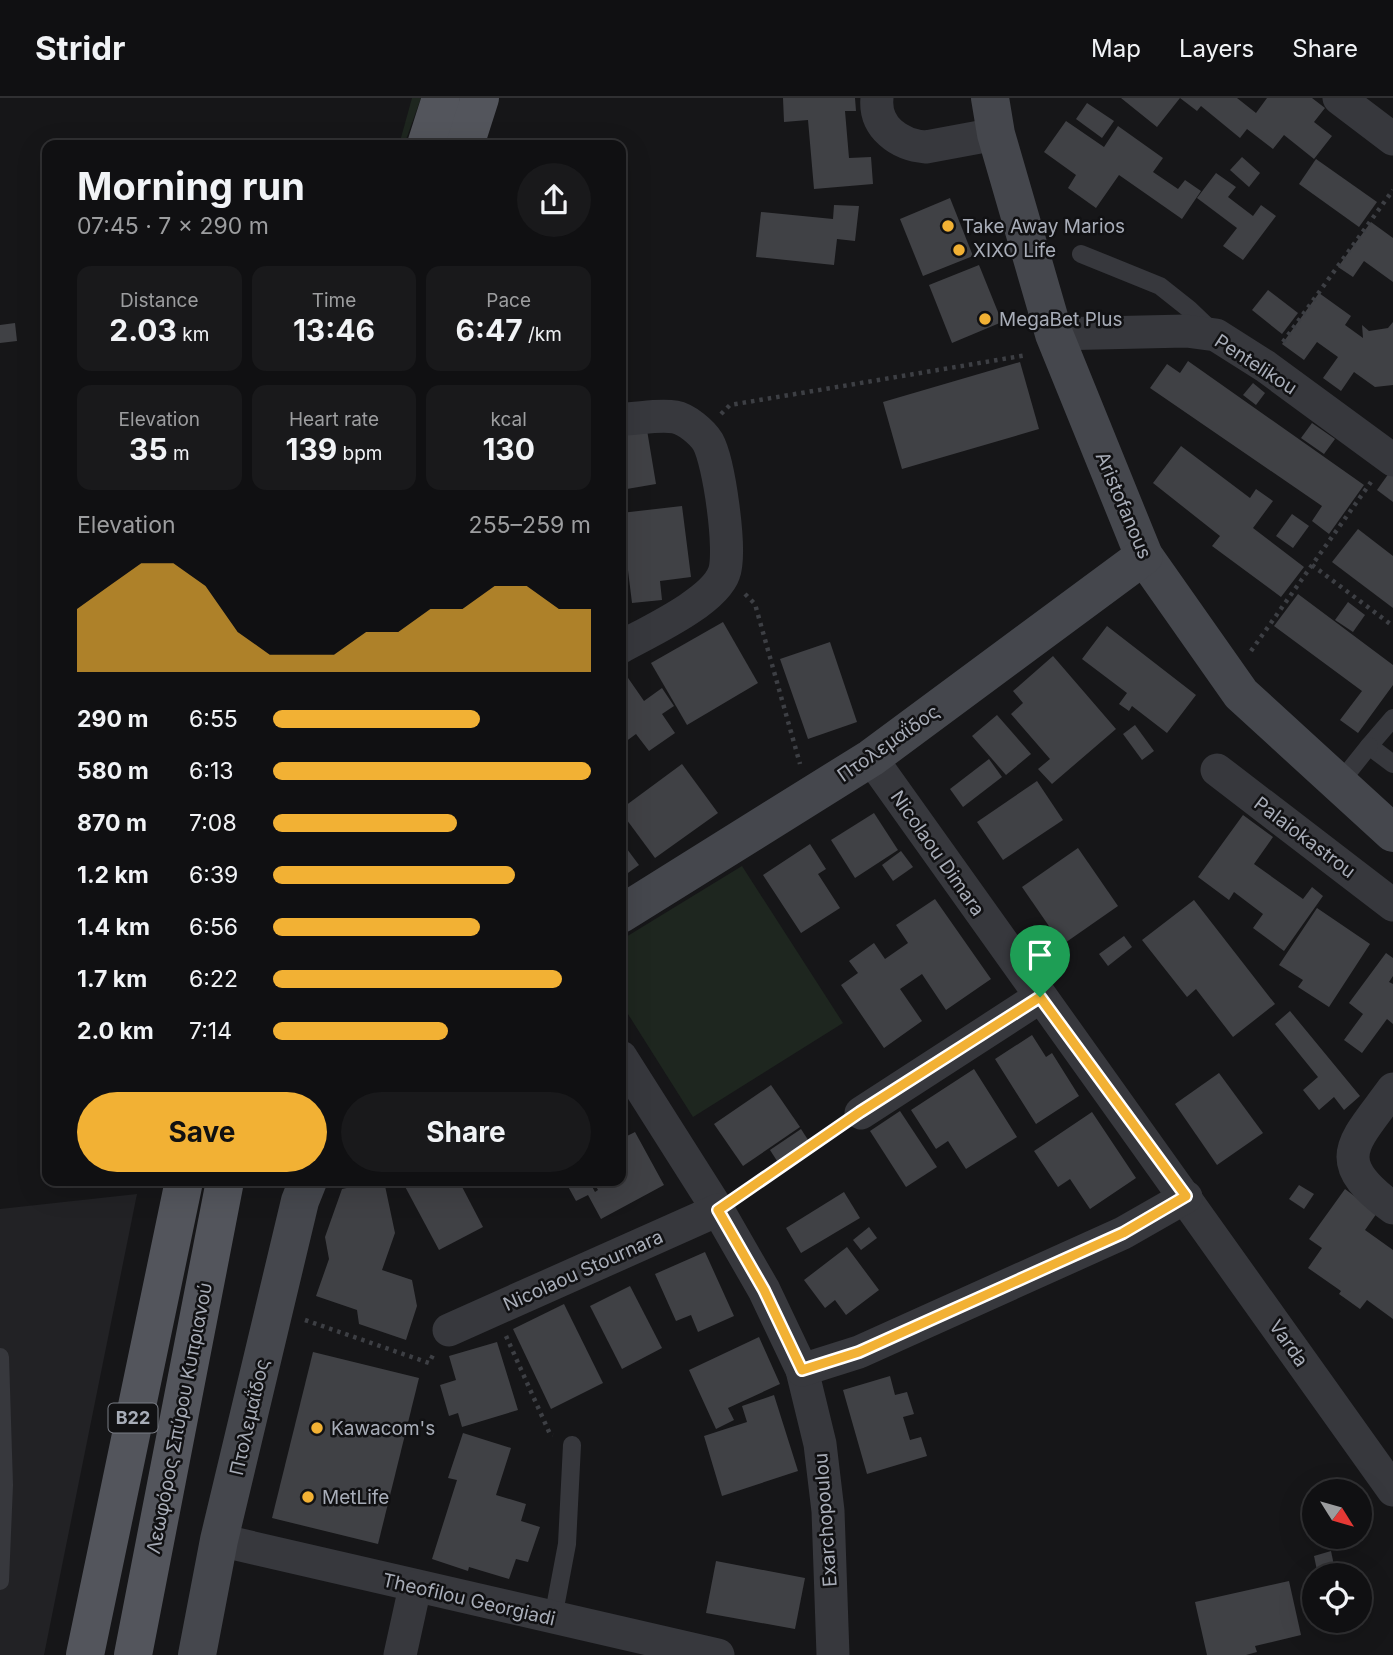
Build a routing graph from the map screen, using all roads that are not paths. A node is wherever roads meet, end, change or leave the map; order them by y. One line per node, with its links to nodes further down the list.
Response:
1 (440, 98): 7 (main road)
2 (480, 98): 8 (main road)
3 (877, 98): 5 (street)
4 (1339, 98): 6 (street)
5 (993, 116): 11 (street, Aristofanous)
6 (1393, 139)
7 (427, 140)
8 (467, 140)
9 (1081, 254): 10 (lane)
10 (1216, 335): 11 (street, Pentelikou); 13 (street, Pentelikou)
11 (1057, 342): 14 (street, Aristofanous)
12 (626, 419): 15 (street)
13 (1391, 459)
14 (1144, 556): 18 (street, Πτολεμαΐδος); 21 (street, Aristofanous)
15 (626, 644)
16 (1393, 718): 17 (lane)
17 (1369, 746): 19 (lane); 21 (lane)
18 (871, 758): 24 (street, Πτολεμαΐδος); 25 (street, Nicolaou Dimara)
19 (1393, 764)
20 (1217, 770): 23 (street, Palaiokastrou)
21 (1338, 785): 22 (street, Aristofanous)
22 (1393, 833)
23 (1393, 905)
24 (626, 911)
25 (1040, 997): 28 (street); 32 (street, Nicolaou Dimara)
26 (626, 1065): 34 (street, Exarchopoulou)
27 (1393, 1089): 33 (street)
28 (860, 1112)
29 (183, 1186): 44 (main road, B22)
30 (224, 1186): 45 (main road, Λεωφόρος Σπύρου Κυπριανού / B22)
31 (305, 1186): 40 (street, Πτολεμαΐδος)
32 (1174, 1203): 37 (street); 39 (street, Varda)
33 (1393, 1208)
34 (718, 1210): 35 (street, Nicolaou Stournara); 37 (street, Exarchopoulou)
35 (449, 1330)
36 (0, 1357): 41 (lane)
37 (802, 1370): 49 (street, Exarchopoulou)
38 (572, 1445): 43 (lane)
39 (1393, 1490)
40 (219, 1540): 42 (street, Theofilou Georgiadi); 46 (street, Πτολεμαΐδος)
41 (0, 1581)
42 (415, 1587): 43 (street, Theofilou Georgiadi); 47 (street)
43 (553, 1618): 48 (street, Theofilou Georgiadi)
44 (85, 1655)
45 (133, 1655)
46 (197, 1655)
47 (400, 1655)
48 (718, 1655)
49 (833, 1655)

